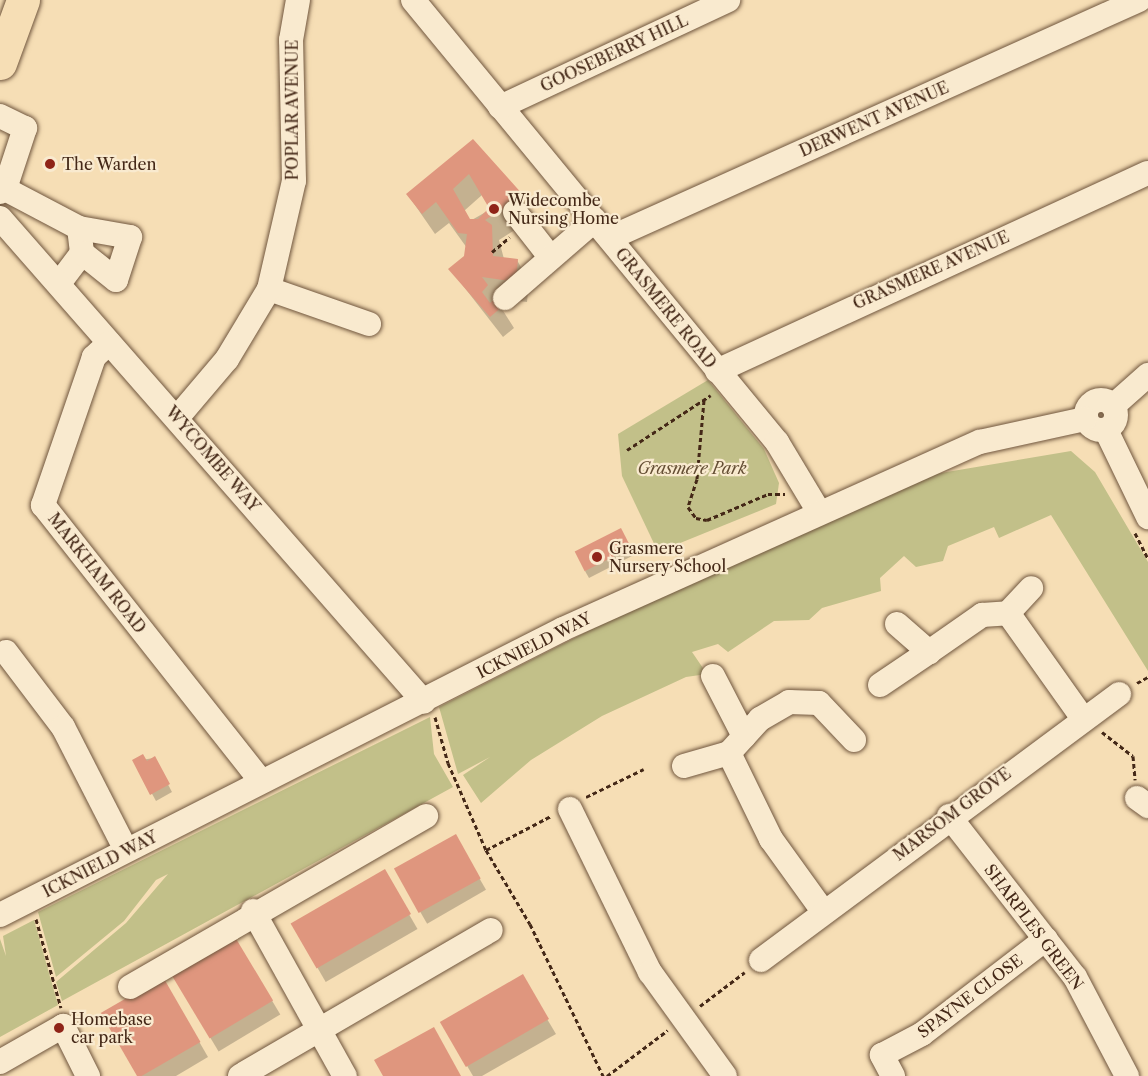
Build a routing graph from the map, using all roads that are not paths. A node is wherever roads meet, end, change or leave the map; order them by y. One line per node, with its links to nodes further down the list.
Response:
1 (298, 0): 18 (street, POPLAR AVENUE)
2 (413, 0): 7 (street, GRASMERE ROAD)
3 (728, 0): 7 (street, GOOSEBERRY HILL)
4 (1138, 0): 14 (street, DERWENT AVENUE)
5 (13, 10): 6 (highway)
6 (0, 62)
7 (500, 107): 14 (street, GRASMERE ROAD)
8 (0, 116): 10 (street)
9 (1148, 173): 23 (street, GRASMERE AVENUE)
10 (2, 191): 13 (street)
11 (515, 212): 16 (street)
12 (0, 218): 17 (street, WYCOMBE WAY)
13 (79, 228): 15 (street); 15 (street)
14 (603, 229): 16 (street, DERWENT AVENUE); 23 (street, GRASMERE ROAD)
15 (82, 253): 17 (street)
16 (551, 258): 19 (street, DERWENT AVENUE)
17 (59, 284): 21 (street, WYCOMBE WAY)
18 (269, 289): 20 (street); 24 (street, POPLAR AVENUE)
19 (505, 298)
20 (369, 324)
21 (109, 343): 24 (street, WYCOMBE WAY); 41 (street, MARKHAM ROAD)
22 (1148, 375): 25 (street)
23 (722, 377): 26 (street, GRASMERE ROAD)
24 (177, 418): 36 (street, WYCOMBE WAY)
25 (1095, 425): 26 (street, ICKNIELD WAY); 27 (street)
26 (819, 512): 36 (street, ICKNIELD WAY)
27 (1148, 517)
28 (1031, 588): 29 (street)
29 (1008, 613): 32 (street); 37 (street)
30 (897, 624): 32 (street)
31 (6, 652): 45 (street)
32 (929, 652): 34 (street)
33 (713, 676): 39 (street)
34 (880, 685)
35 (1119, 694): 37 (street, MARSOM GROVE)
36 (424, 702): 41 (street, ICKNIELD WAY)
37 (1082, 717): 44 (street, MARSOM GROVE)
38 (854, 740): 39 (street)
39 (736, 745): 40 (street); 47 (street)
40 (684, 766)
41 (261, 781): 45 (street, ICKNIELD WAY)
42 (570, 809): 58 (street)
43 (426, 816): 46 (street)
44 (949, 816): 47 (street, MARSOM GROVE); 50 (street, SHARPLES GREEN)
45 (126, 850): 48 (street, ICKNIELD WAY)
46 (253, 911): 52 (street); 53 (street)
47 (823, 911): 51 (street, MARSOM GROVE)
48 (0, 915)
49 (491, 930): 53 (street)
50 (1046, 939): 59 (street, SPAYNE CLOSE); 60 (street, SHARPLES GREEN)
51 (761, 960)
52 (130, 987)
53 (318, 1031): 56 (street); 57 (street)
54 (0, 1062): 55 (street)
55 (88, 1076)
56 (240, 1076)
57 (345, 1076)
58 (725, 1076)
59 (893, 1076)
60 (1126, 1076)

